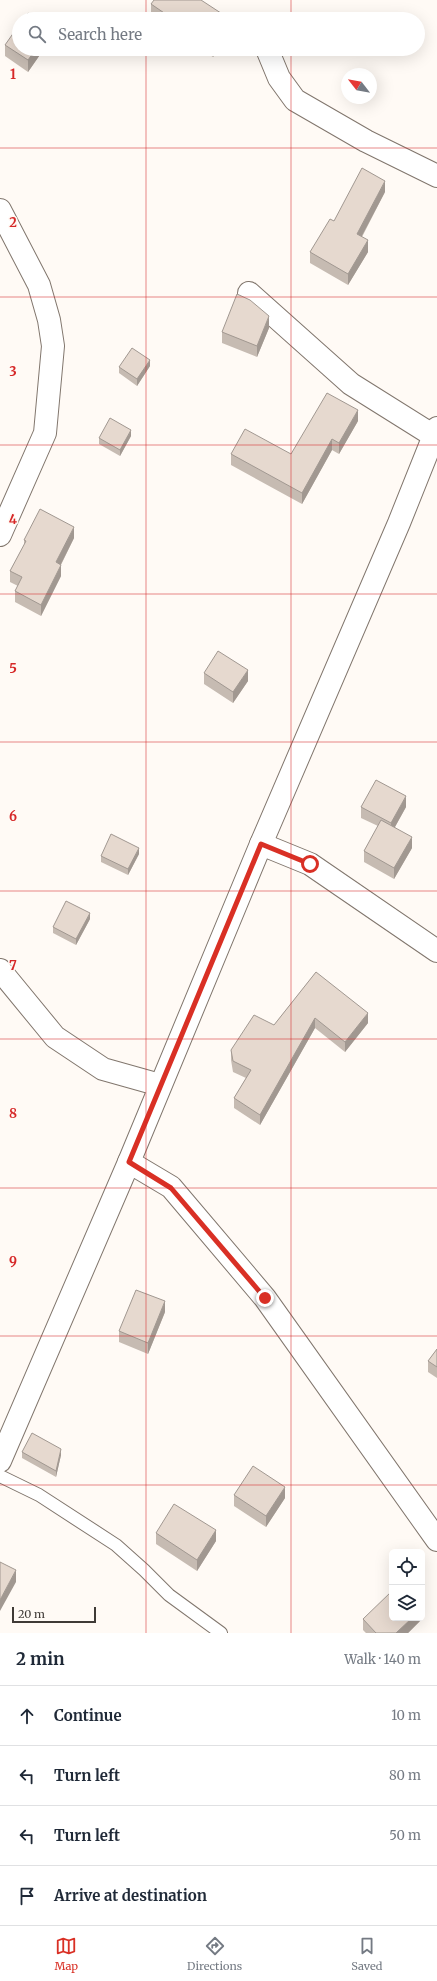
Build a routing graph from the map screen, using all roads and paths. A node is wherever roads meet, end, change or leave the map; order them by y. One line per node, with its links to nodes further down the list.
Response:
1 (270, 56): 2 (street)
2 (437, 176)
3 (0, 210): 6 (street)
4 (249, 293): 5 (street)
5 (435, 432): 7 (street)
6 (0, 535)
7 (261, 844): 8 (street); 10 (street)
8 (437, 951)
9 (0, 970): 10 (street)
10 (160, 1085): 11 (street)
11 (129, 1162): 12 (street); 14 (street)
12 (0, 1461)
13 (0, 1476): 15 (lane)
14 (437, 1540)
15 (221, 1633)

